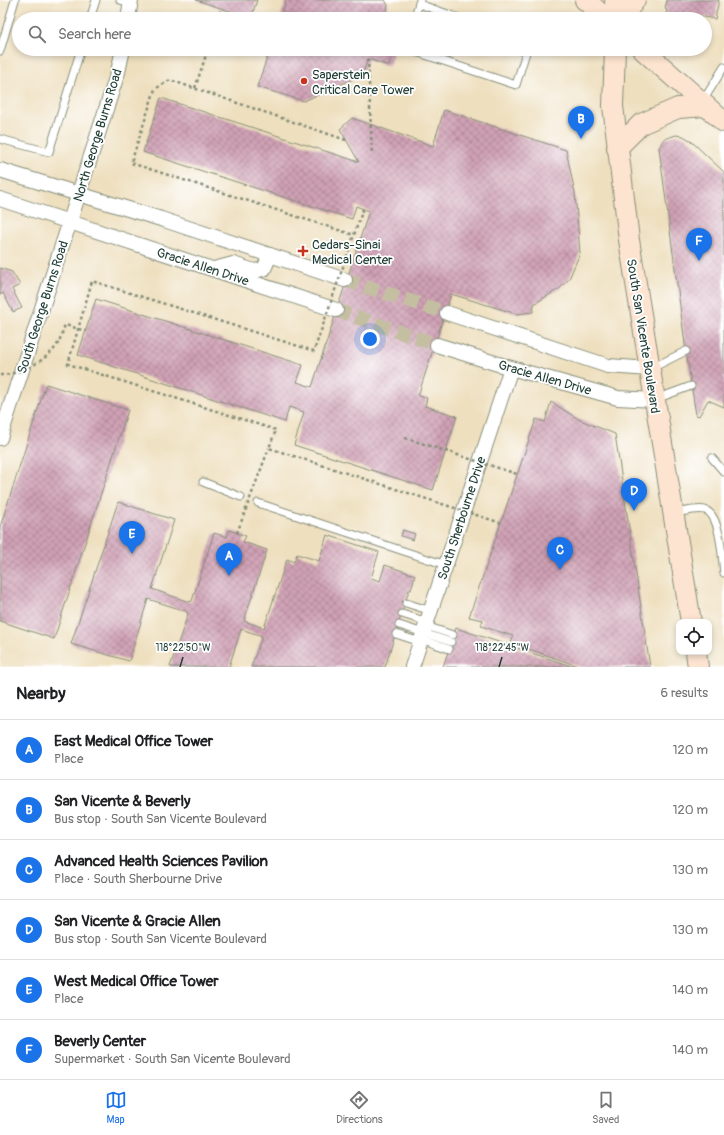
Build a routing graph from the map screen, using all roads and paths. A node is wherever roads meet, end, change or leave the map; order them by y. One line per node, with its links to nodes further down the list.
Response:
1 (15, 0): 17 (lane)
2 (96, 0): 9 (lane)
3 (585, 0): 14 (main road)
4 (614, 0): 15 (main road)
5 (635, 0): 16 (main road)
6 (127, 1): 10 (street)
7 (419, 2): 12 (lane); 13 (lane)
8 (221, 9): 11 (path)
9 (92, 12)
10 (128, 12)
11 (220, 12)
12 (416, 12)
13 (444, 12)
14 (599, 12)
15 (615, 12)
16 (626, 12)
17 (0, 51)
18 (79, 56): 30 (lane)
19 (121, 56): 35 (street, North George Burns Road)
20 (206, 56): 27 (path)
21 (428, 56): 22 (lane)
22 (525, 56)
23 (615, 56): 32 (main road, South San Vicente Boulevard)
24 (650, 56): 28 (main road)
25 (368, 59): 33 (path)
26 (724, 67): 28 (lane)
27 (195, 88): 31 (path); 39 (path)
28 (704, 104): 29 (main road); 32 (main road)
29 (724, 122)
30 (0, 139)
31 (346, 140)
32 (617, 148): 50 (main road, South San Vicente Boulevard)
33 (372, 155)
34 (0, 170): 35 (street)
35 (79, 193): 38 (street, North George Burns Road); 40 (street)
36 (0, 199): 38 (street, Gracie Allen Drive)
37 (363, 209): 39 (path, bridge)
38 (70, 221): 41 (street, Gracie Allen Drive); 54 (street, South George Burns Road)
39 (354, 235): 45 (path, bridge)
40 (270, 255): 41 (street); 42 (street)
41 (213, 269): 43 (street, Gracie Allen Drive)
42 (345, 280)
43 (336, 310)
44 (447, 313): 50 (street)
45 (78, 329): 46 (path, bridge); 51 (path, bridge); 56 (path, bridge)
46 (86, 331)
47 (437, 345): 49 (street, Gracie Allen Drive)
48 (686, 351): 50 (lane)
49 (511, 368): 53 (street, Gracie Allen Drive); 66 (street, South Sherbourne Drive)
50 (650, 369): 53 (main road, South San Vicente Boulevard)
51 (0, 375)
52 (691, 386): 53 (lane)
53 (654, 400): 63 (main road, South San Vicente Boulevard)
54 (0, 438)
55 (405, 438): 59 (path, bridge)
56 (269, 448): 64 (path, bridge); 65 (path, bridge)
57 (712, 458): 58 (lane)
58 (724, 472)
59 (517, 474)
60 (203, 482): 61 (lane)
61 (241, 497)
62 (258, 503): 66 (lane)
63 (673, 513): 67 (lane); 70 (main road, South San Vicente Boulevard)
64 (501, 523)
65 (237, 533)
66 (446, 565): 72 (street, South Sherbourne Drive)
67 (724, 573)
68 (406, 602): 72 (lane)
69 (402, 614): 72 (lane)
70 (691, 619)
71 (399, 624): 72 (lane)
72 (425, 629): 72 (lane); 73 (lane); 75 (street, South Sherbourne Drive)
73 (396, 634)
74 (696, 655): 76 (main road)
75 (412, 667)
76 (698, 667)

